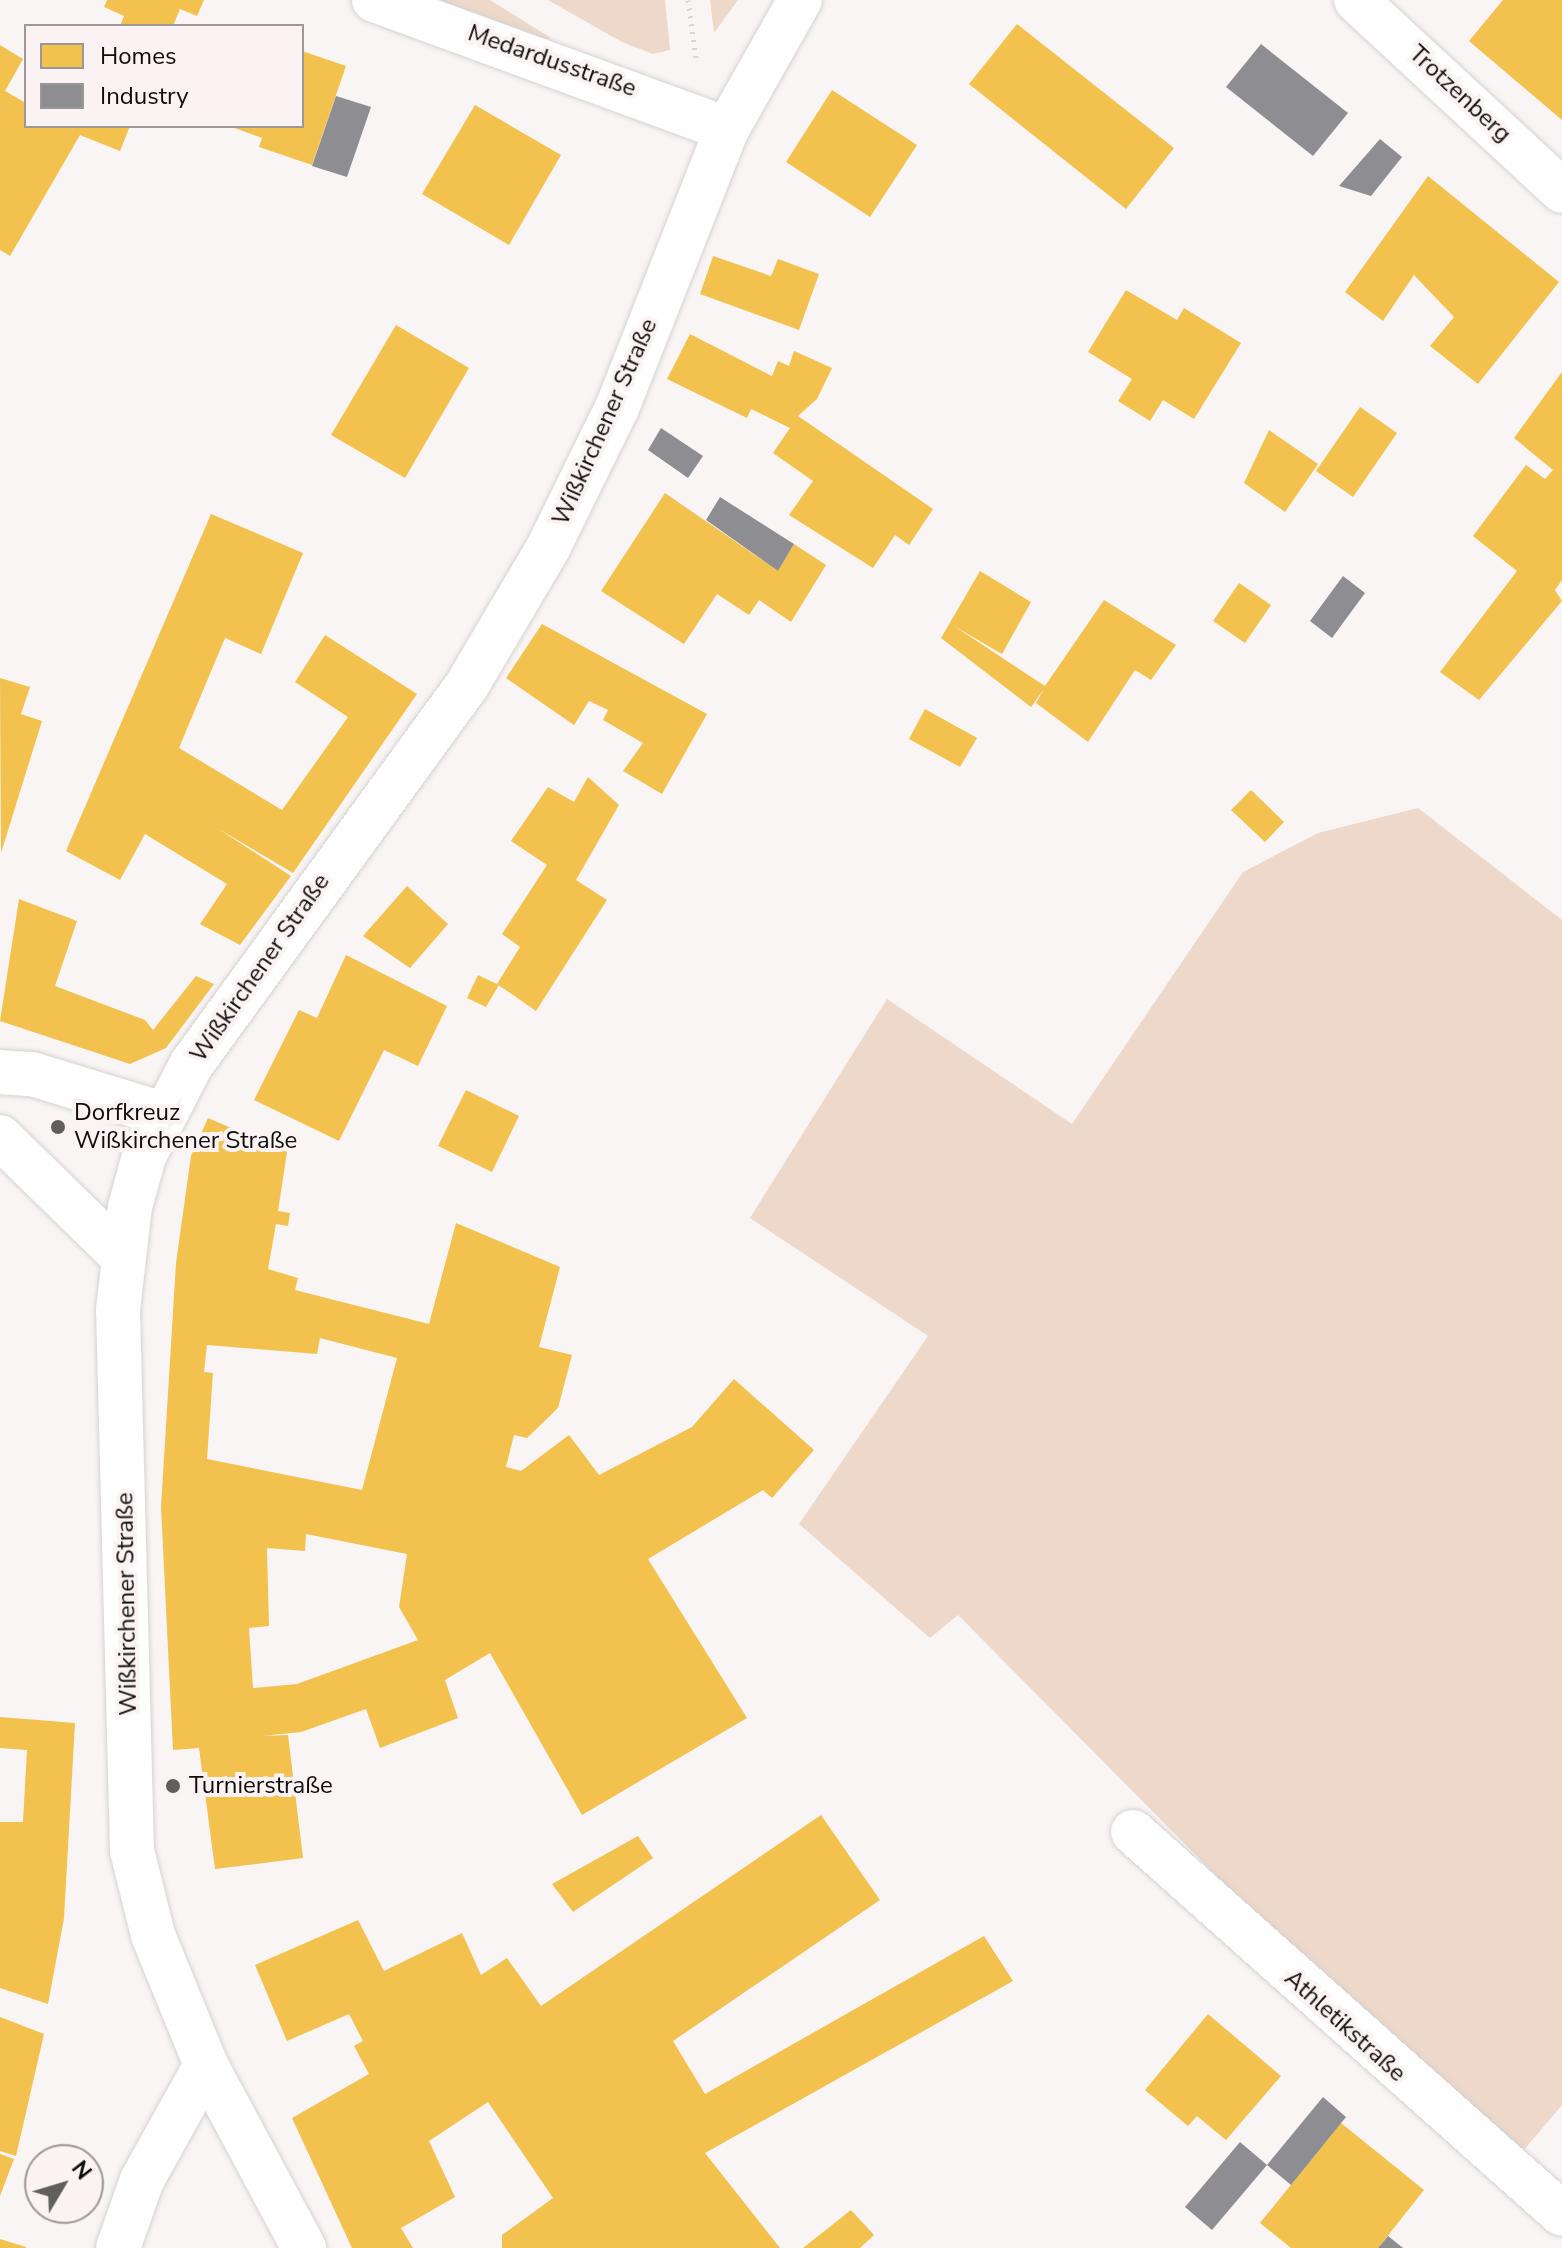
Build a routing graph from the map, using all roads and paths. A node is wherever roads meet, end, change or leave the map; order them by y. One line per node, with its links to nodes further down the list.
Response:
1 (374, 0): 6 (street, Medardusstraße)
2 (688, 0): 5 (path)
3 (800, 0): 6 (street, Wißkirchener Straße)
4 (1356, 0): 7 (street, Trotzenberg)
5 (692, 36)
6 (727, 129): 9 (street, Wißkirchener Straße)
7 (1562, 191)
8 (0, 1072): 9 (street)
9 (163, 1114): 11 (street, Wißkirchener Straße)
10 (0, 1137): 11 (street)
11 (122, 1256): 13 (street, Wißkirchener Straße)
12 (1133, 1832): 14 (street, Athletikstraße)
13 (206, 2065): 15 (street); 16 (street, Wißkirchener Straße)
14 (1562, 2214)
15 (118, 2248)
16 (304, 2248)

